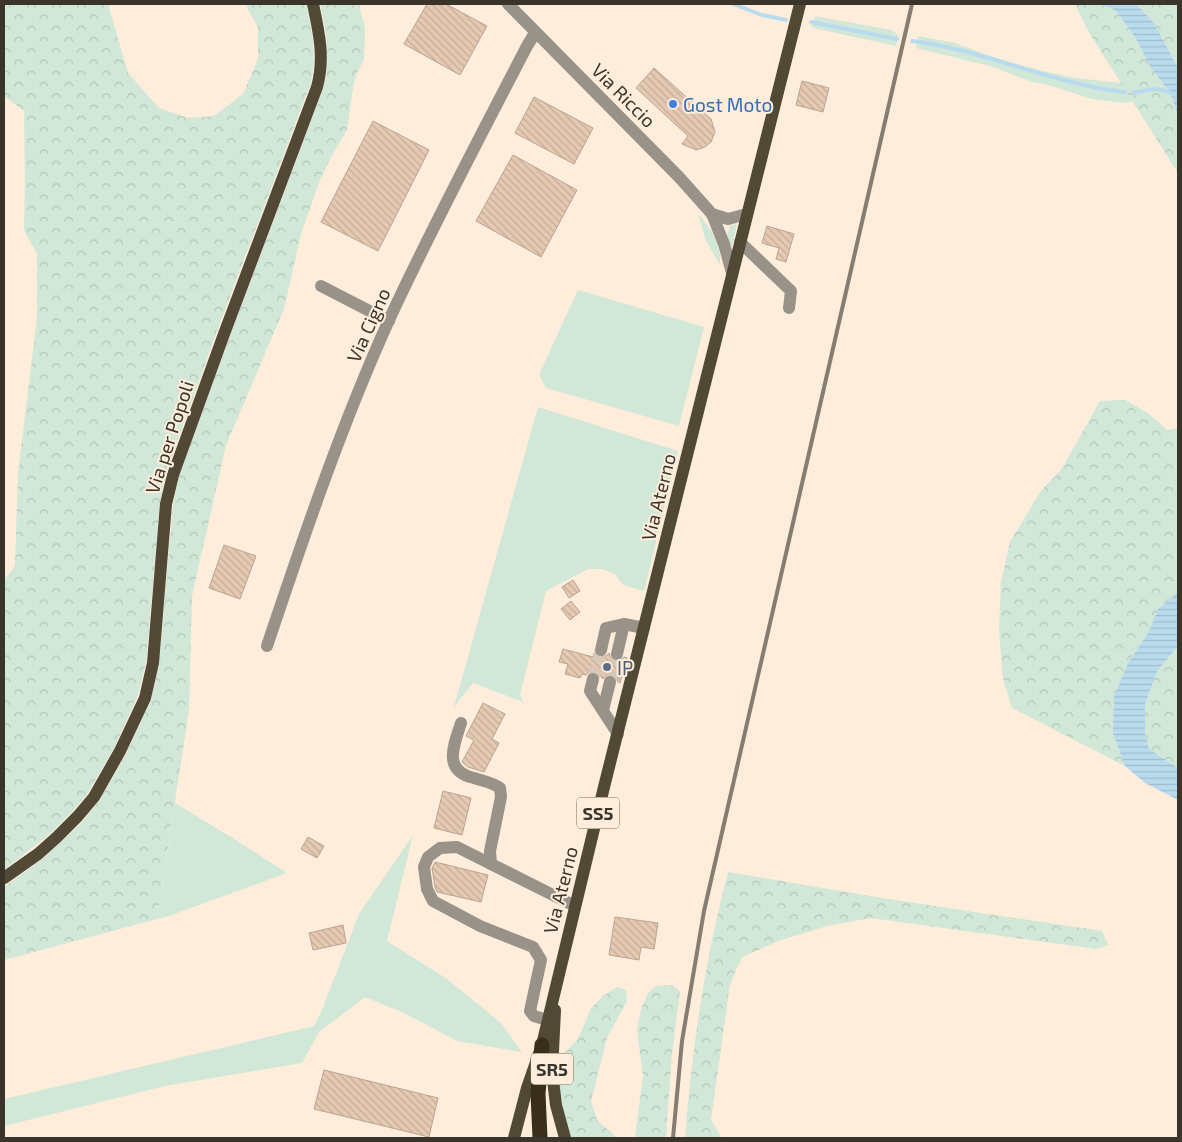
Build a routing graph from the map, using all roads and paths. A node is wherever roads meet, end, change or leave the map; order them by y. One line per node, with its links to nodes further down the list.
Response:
1 (313, 4): 23 (main road, Via per Popoli)
2 (508, 4): 4 (lane, Via Riccio)
3 (800, 4): 6 (main road, Via Aterno / SS5)
4 (535, 33): 5 (lane, Via Riccio); 11 (lane, Via Cigno)
5 (712, 214): 6 (lane); 8 (lane, Via Riccio)
6 (747, 214): 7 (main road, Via Aterno / SS5)
7 (740, 242): 8 (main road, Via Aterno / SS5); 10 (lane)
8 (732, 274): 13 (main road, Via Aterno / SS5)
9 (321, 286): 11 (lane)
10 (789, 308)
11 (389, 321): 14 (lane, Via Cigno)
12 (624, 624): 13 (lane); 15 (lane); 16 (lane)
13 (644, 628): 21 (main road, Via Aterno / SS5)
14 (267, 646)
15 (601, 650)
16 (617, 654)
17 (593, 679): 19 (lane)
18 (610, 682): 19 (lane)
19 (603, 710): 21 (lane)
20 (461, 723): 22 (lane)
21 (618, 734): 24 (main road, Via Aterno / SS5)
22 (491, 864): 24 (lane); 26 (lane)
23 (4, 878)
24 (575, 906): 25 (main road, Via Aterno / SS5)
25 (552, 999): 26 (main road, Via Aterno / SS5); 30 (main road, Via Aterno / SR5)
26 (547, 1020): 27 (main road, Via Aterno / SS5)
27 (542, 1046): 28 (main road, Via Aterno / SR5); 29 (highway)
28 (514, 1138)
29 (540, 1138)
30 (566, 1138)

